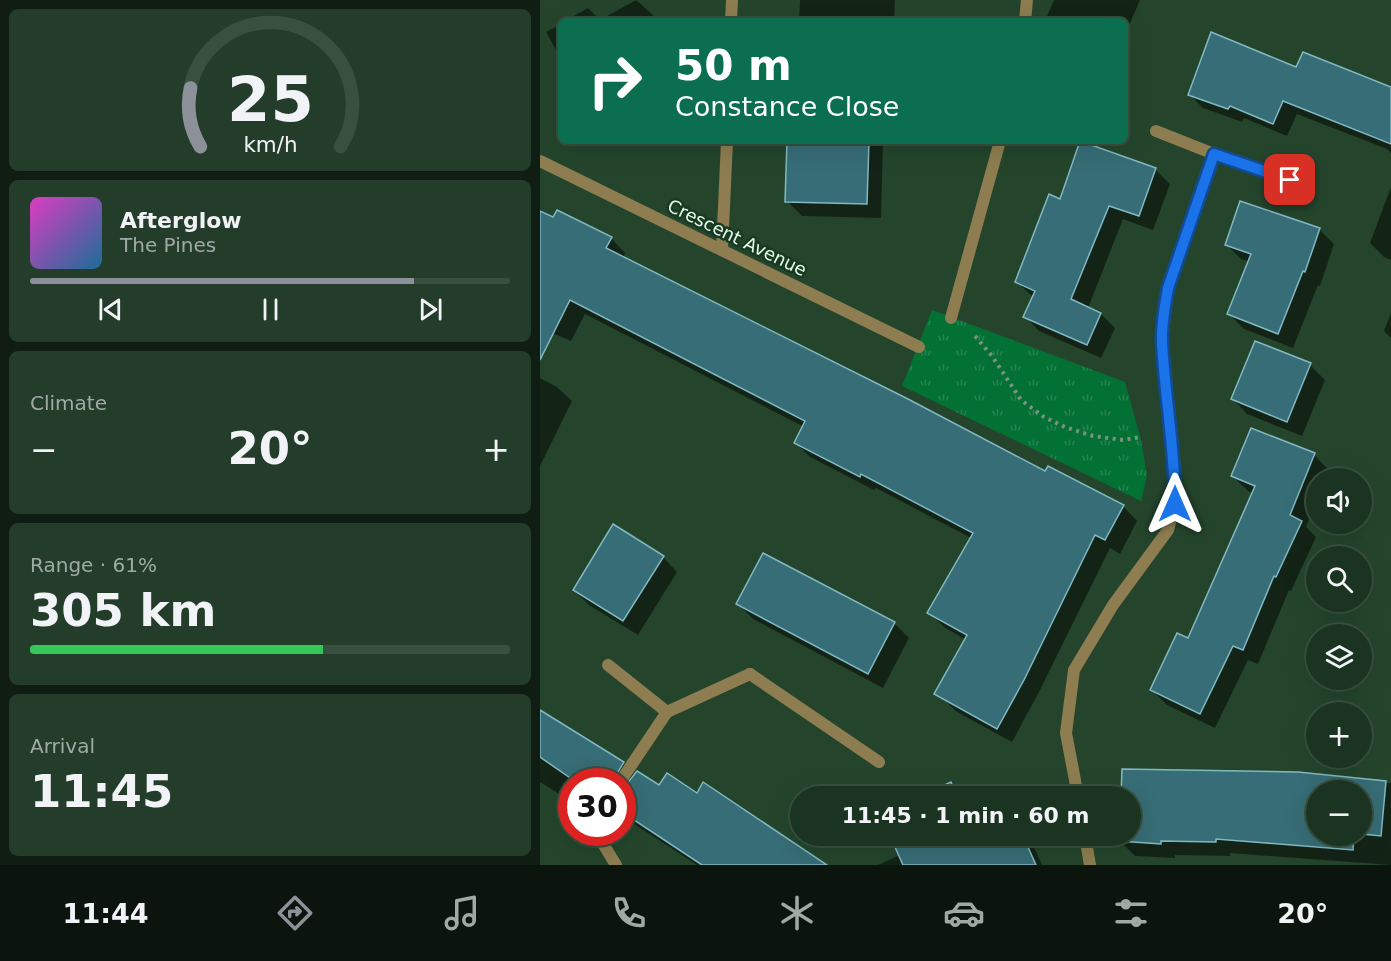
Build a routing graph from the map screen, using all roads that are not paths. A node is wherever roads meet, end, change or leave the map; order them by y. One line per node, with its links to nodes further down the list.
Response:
1 (732, 0): 3 (street)
2 (1027, 0): 4 (street)
3 (731, 18)
4 (1024, 18)
5 (1156, 132): 8 (street)
6 (726, 144): 11 (street)
7 (999, 144): 12 (street)
8 (1214, 154): 10 (street); 18 (street)
9 (540, 161): 11 (street, Crescent Avenue)
10 (1290, 180)
11 (722, 250): 13 (street, Crescent Avenue)
12 (951, 318)
13 (919, 347)
14 (608, 665): 15 (street)
15 (667, 712): 16 (street); 17 (street)
16 (879, 762)
17 (629, 768)
18 (1076, 786)
19 (604, 846): 21 (street)
20 (1087, 846): 22 (street)
21 (616, 865)
22 (1090, 865)

